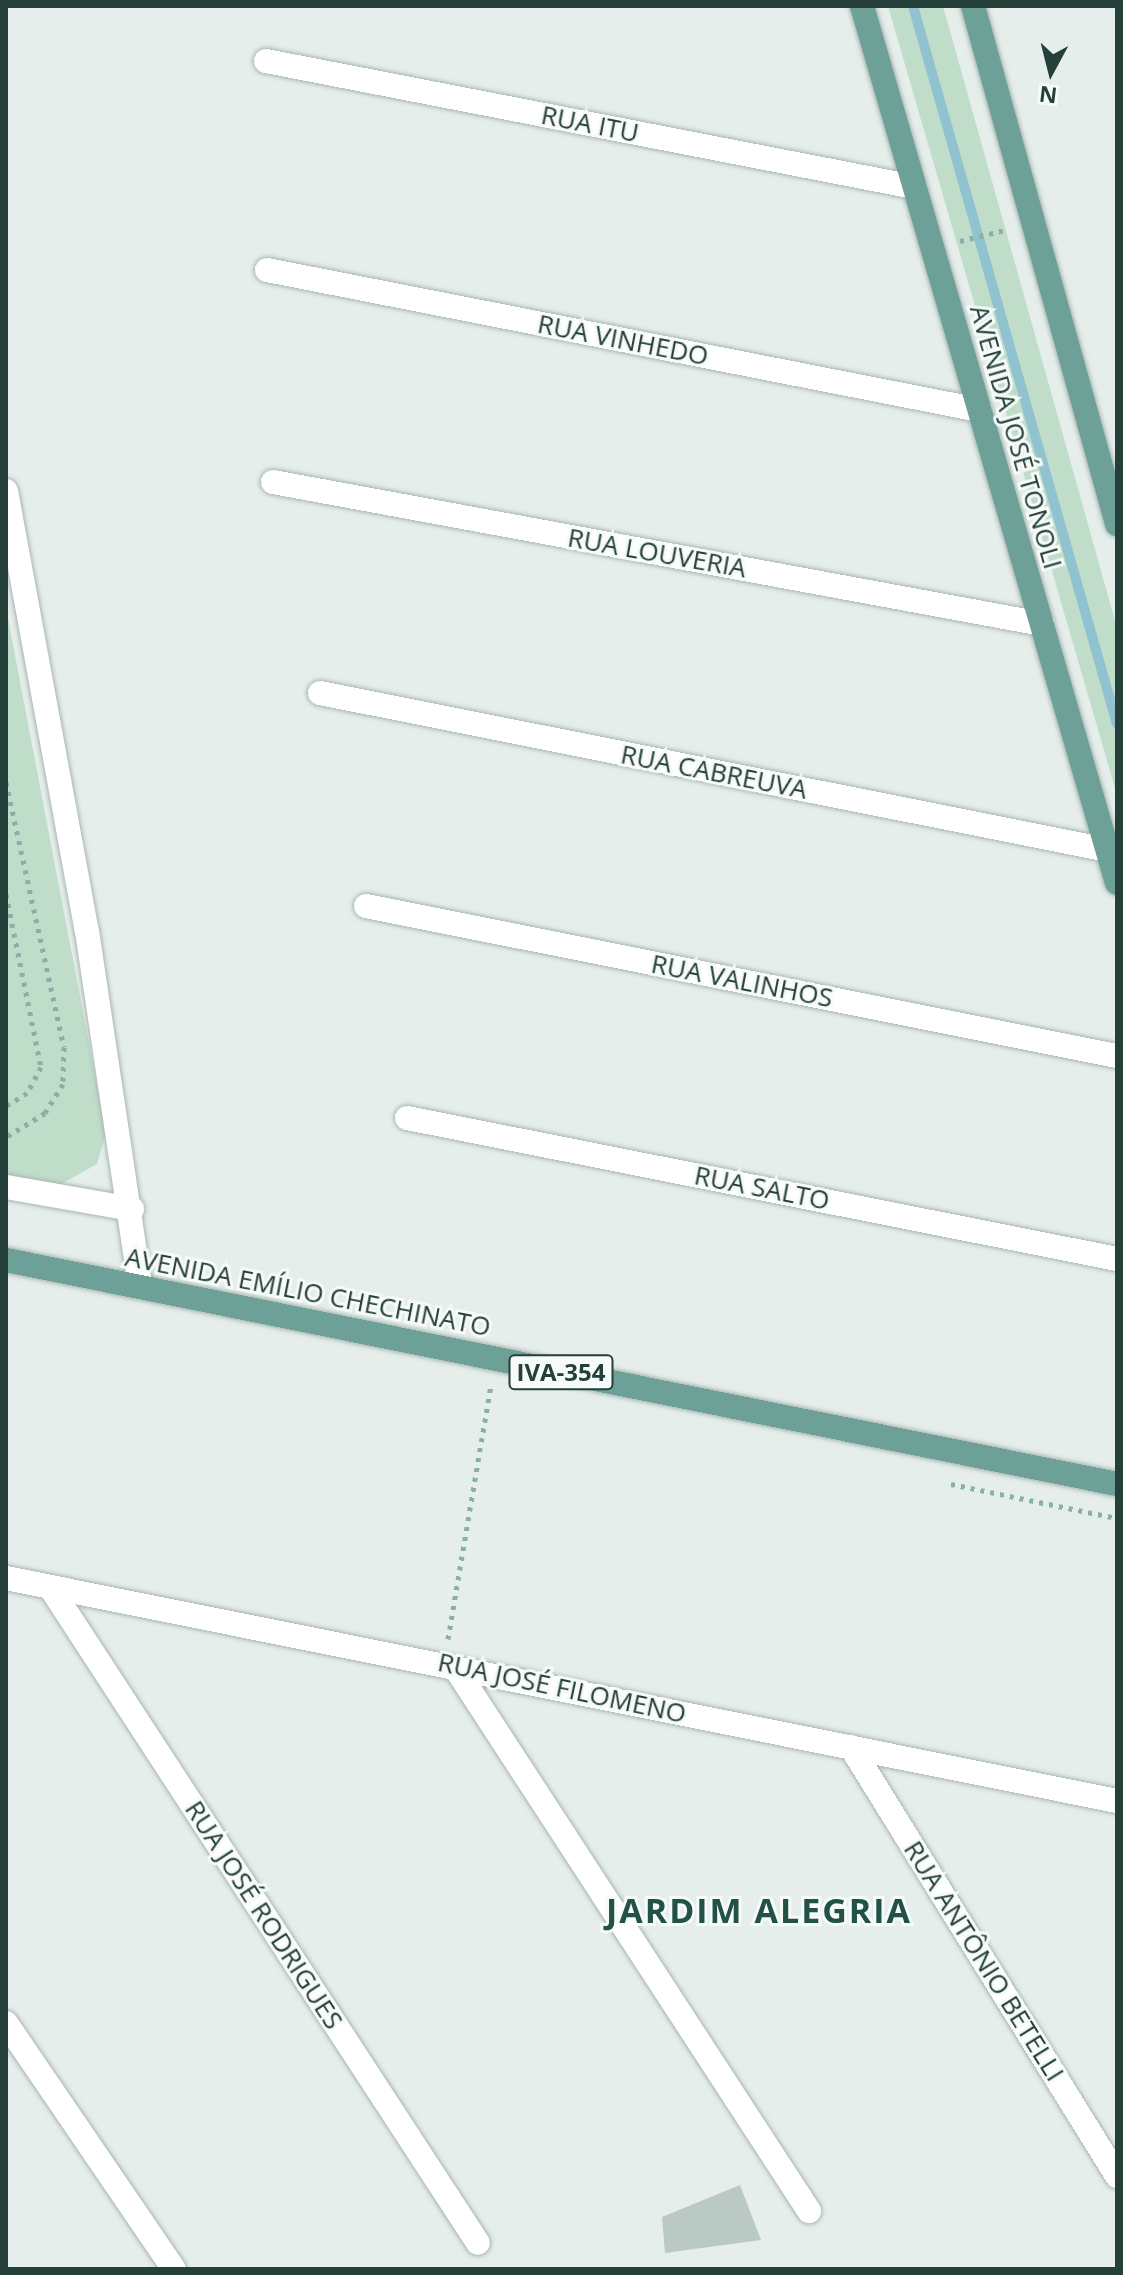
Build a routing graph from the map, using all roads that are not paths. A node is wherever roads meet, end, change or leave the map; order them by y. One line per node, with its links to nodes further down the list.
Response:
1 (862, 6): 4 (main road, AVENIDA JOSÉ TONOLI)
2 (973, 6): 9 (main road)
3 (266, 61): 4 (street, RUA ITU)
4 (914, 187): 6 (main road, AVENIDA JOSÉ TONOLI)
5 (267, 270): 6 (street, RUA VINHEDO)
6 (979, 410): 10 (main road, AVENIDA JOSÉ TONOLI)
7 (273, 482): 10 (street, RUA LOUVERIA)
8 (6, 491): 18 (street)
9 (1117, 524)
10 (1042, 624): 12 (main road, AVENIDA JOSÉ TONOLI)
11 (320, 693): 12 (street, RUA CABREUVA)
12 (1108, 850): 13 (main road, AVENIDA JOSÉ TONOLI)
13 (1117, 883)
14 (366, 906): 15 (street, RUA VALINHOS)
15 (1117, 1056)
16 (407, 1118): 19 (street, RUA SALTO)
17 (6, 1187): 18 (street)
18 (132, 1209): 21 (street)
19 (1117, 1259)
20 (6, 1260): 21 (main road, AVENIDA EMÍLIO CHECHINATO / IVA-354)
21 (140, 1287): 22 (main road, AVENIDA EMÍLIO CHECHINATO / IVA-354)
22 (1117, 1484)
23 (6, 1578): 24 (street, RUA JOSÉ FILOMENO)
24 (50, 1587): 25 (street, RUA JOSÉ FILOMENO); 31 (street, RUA JOSÉ RODRIGUES)
25 (450, 1666): 26 (street, RUA JOSÉ FILOMENO); 30 (street)
26 (851, 1747): 27 (street, RUA JOSÉ FILOMENO); 29 (street, RUA ANTÔNIO BETELLI)
27 (1117, 1801)
28 (6, 2023): 32 (street)
29 (1117, 2176)
30 (809, 2211)
31 (478, 2243)
32 (174, 2269)

